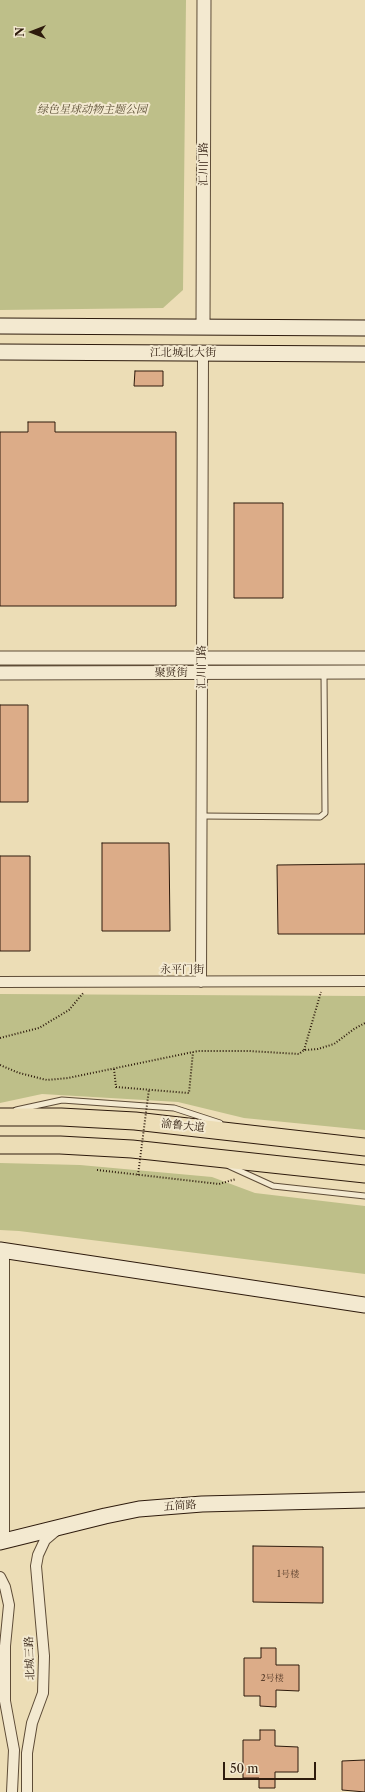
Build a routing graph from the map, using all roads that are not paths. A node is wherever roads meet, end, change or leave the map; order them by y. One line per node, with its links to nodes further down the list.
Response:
1 (204, 0): 3 (street, 汇川门路)
2 (0, 326): 3 (main road)
3 (204, 327): 4 (main road)
4 (365, 328)
5 (0, 352): 6 (main road, 江北城北大街)
6 (203, 353): 7 (main road, 江北城北大街); 9 (street, 汇川门路)
7 (365, 354)
8 (0, 658): 9 (street, 聚贤街)
9 (202, 658): 10 (street, 聚贤街); 14 (street, 汇川门路)
10 (365, 658)
11 (324, 672): 12 (street, 聚贤街); 14 (street, 聚贤街); 15 (lane)
12 (365, 672)
13 (0, 673): 14 (street, 聚贤街)
14 (202, 674): 15 (street, 汇川门路)
15 (202, 816): 18 (street, 汇川门路)
16 (365, 981): 18 (street, 永平门街)
17 (0, 982): 18 (street, 永平门街)
18 (201, 982)
19 (0, 1113): 21 (lane)
20 (0, 1117): 21 (highway, 渝鲁大道)
21 (253, 1134): 23 (highway, 渝鲁大道)
22 (0, 1145): 24 (highway)
23 (365, 1147)
24 (213, 1157): 25 (highway); 26 (lane)
25 (365, 1174)
26 (365, 1196)
27 (2, 1250): 28 (main road); 31 (street)
28 (365, 1305)
29 (365, 1500): 30 (main road, 五简路)
30 (58, 1529): 31 (main road, 五简路); 34 (street, 北城三路)
31 (2, 1542)
32 (0, 1577): 33 (street)
33 (12, 1792)
34 (27, 1792)

